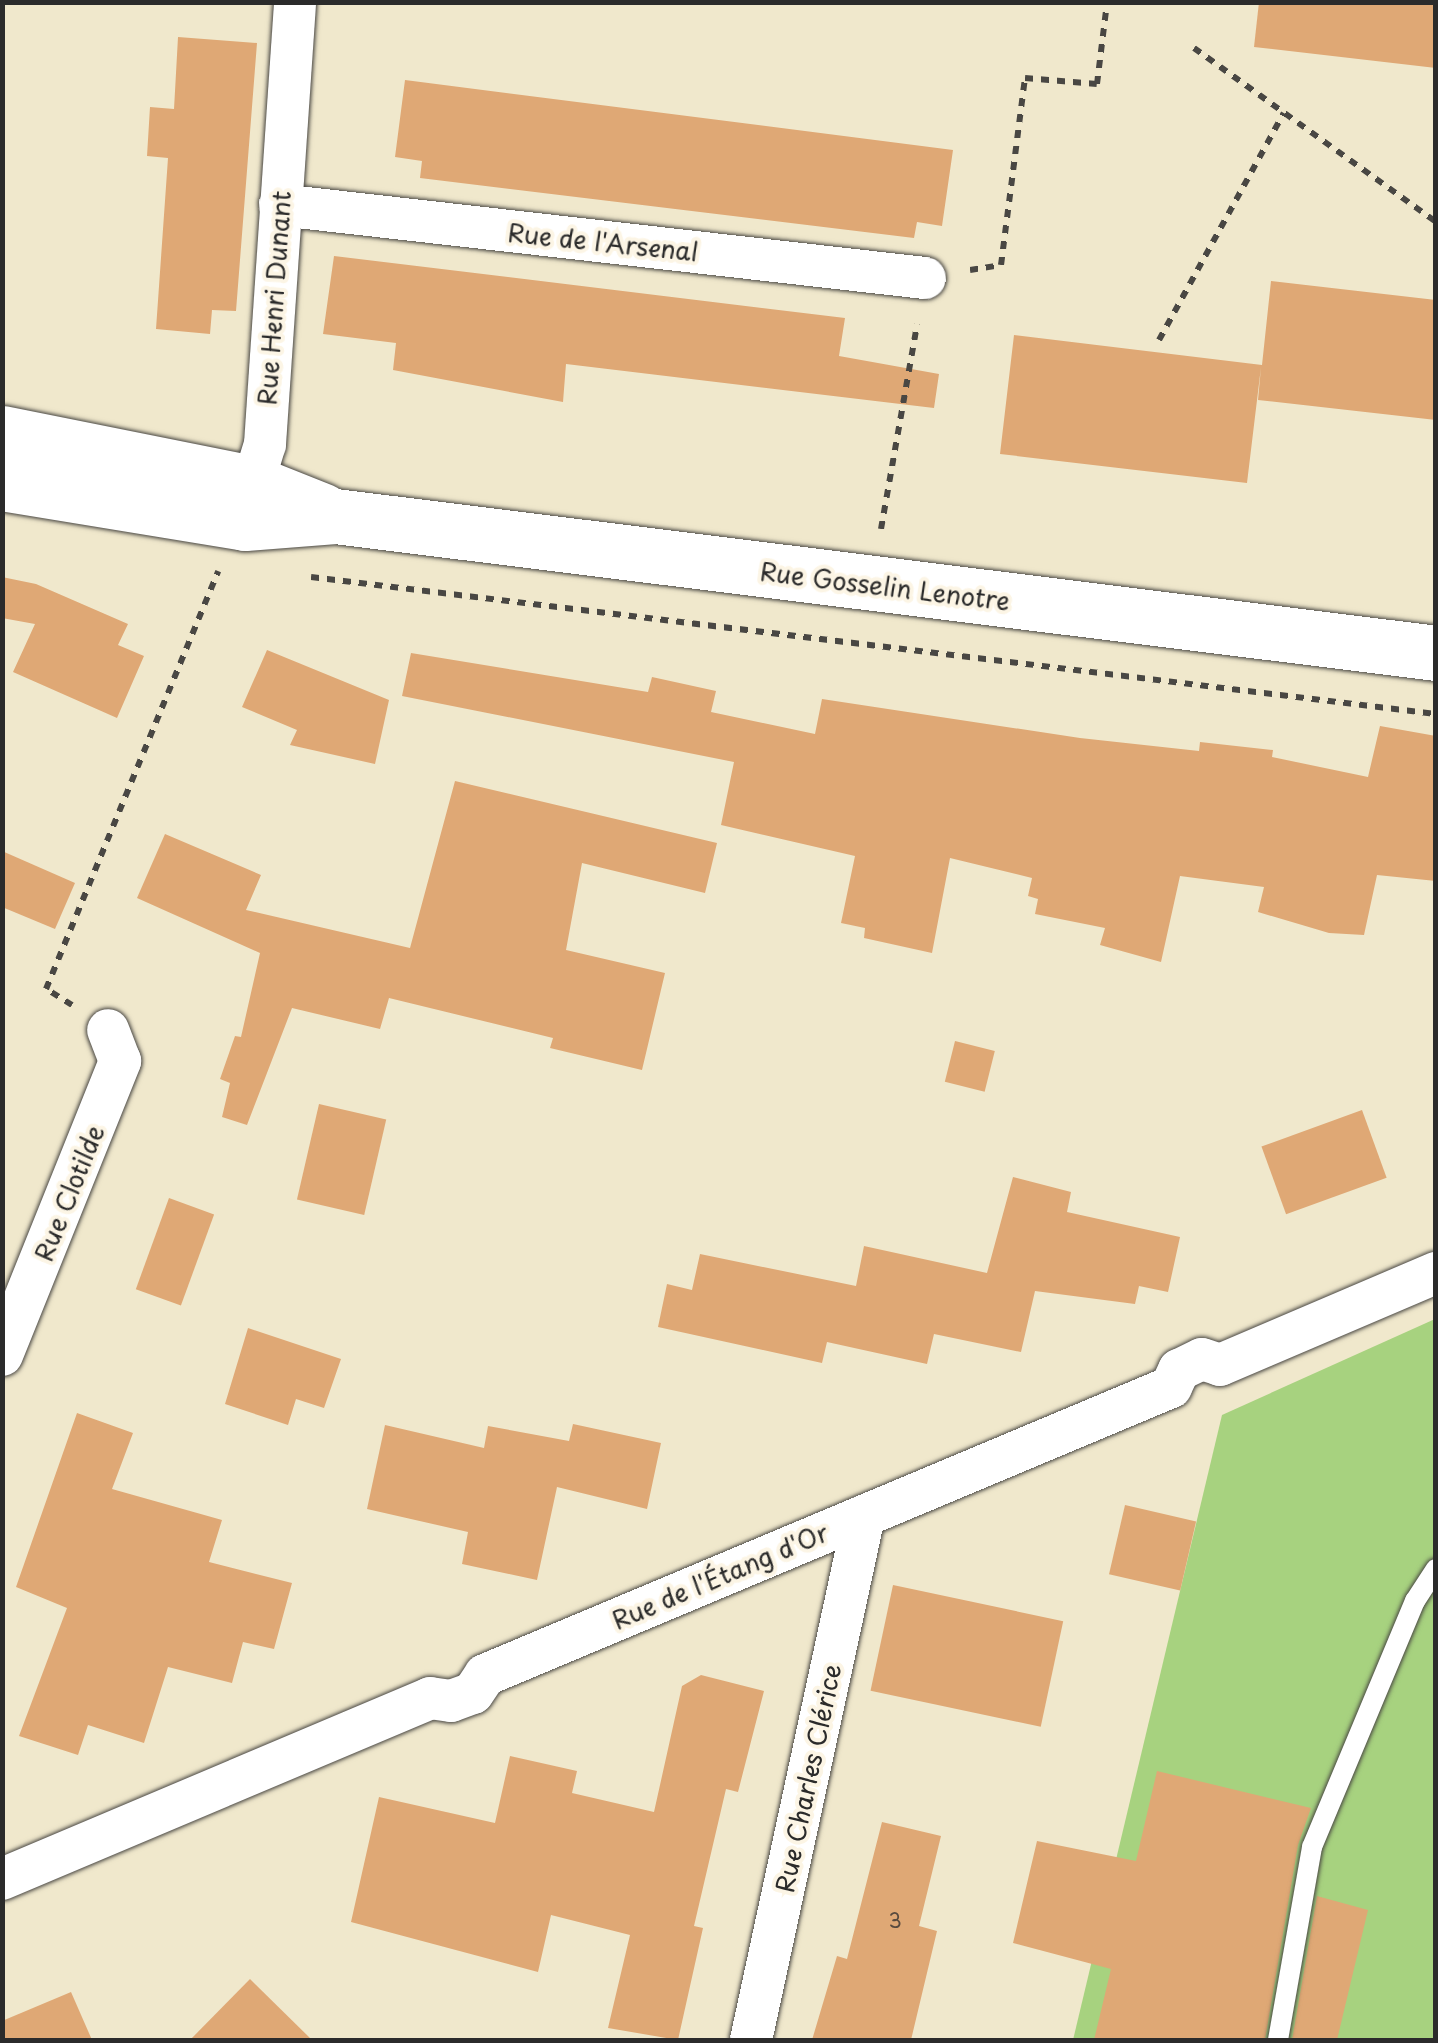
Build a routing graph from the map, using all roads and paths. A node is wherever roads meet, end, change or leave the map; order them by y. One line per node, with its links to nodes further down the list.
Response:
1 (294, 2): 4 (street, Rue Henri Dunant)
2 (1194, 48): 3 (path)
3 (1284, 114): 5 (path); 7 (path)
4 (280, 205): 6 (street, Rue de l'Arsenal); 9 (street, Rue Henri Dunant)
5 (1436, 222)
6 (926, 278)
7 (1159, 340)
8 (2, 433): 9 (main road, Rue Gosselin Lenotre)
9 (254, 483): 11 (street); 12 (main road, Rue Gosselin Lenotre)
10 (2, 484): 11 (main road, Rue Gosselin Lenotre)
11 (148, 510): 12 (main road, Rue Gosselin Lenotre)
12 (335, 516): 15 (main road, Rue Gosselin Lenotre)
13 (201, 563): 17 (path)
14 (300, 575): 16 (path)
15 (1436, 654)
16 (1436, 714)
17 (108, 1030): 19 (street, Rue Clotilde)
18 (1436, 1273): 20 (street, Rue de l'Étang d'Or)
19 (2, 1355)
20 (864, 1516): 22 (street, Rue de l'Étang d'Or); 23 (street, Rue Charles Clérice)
21 (1436, 1569): 24 (lane)
22 (2, 1879)
23 (751, 2040)
24 (1278, 2040)

